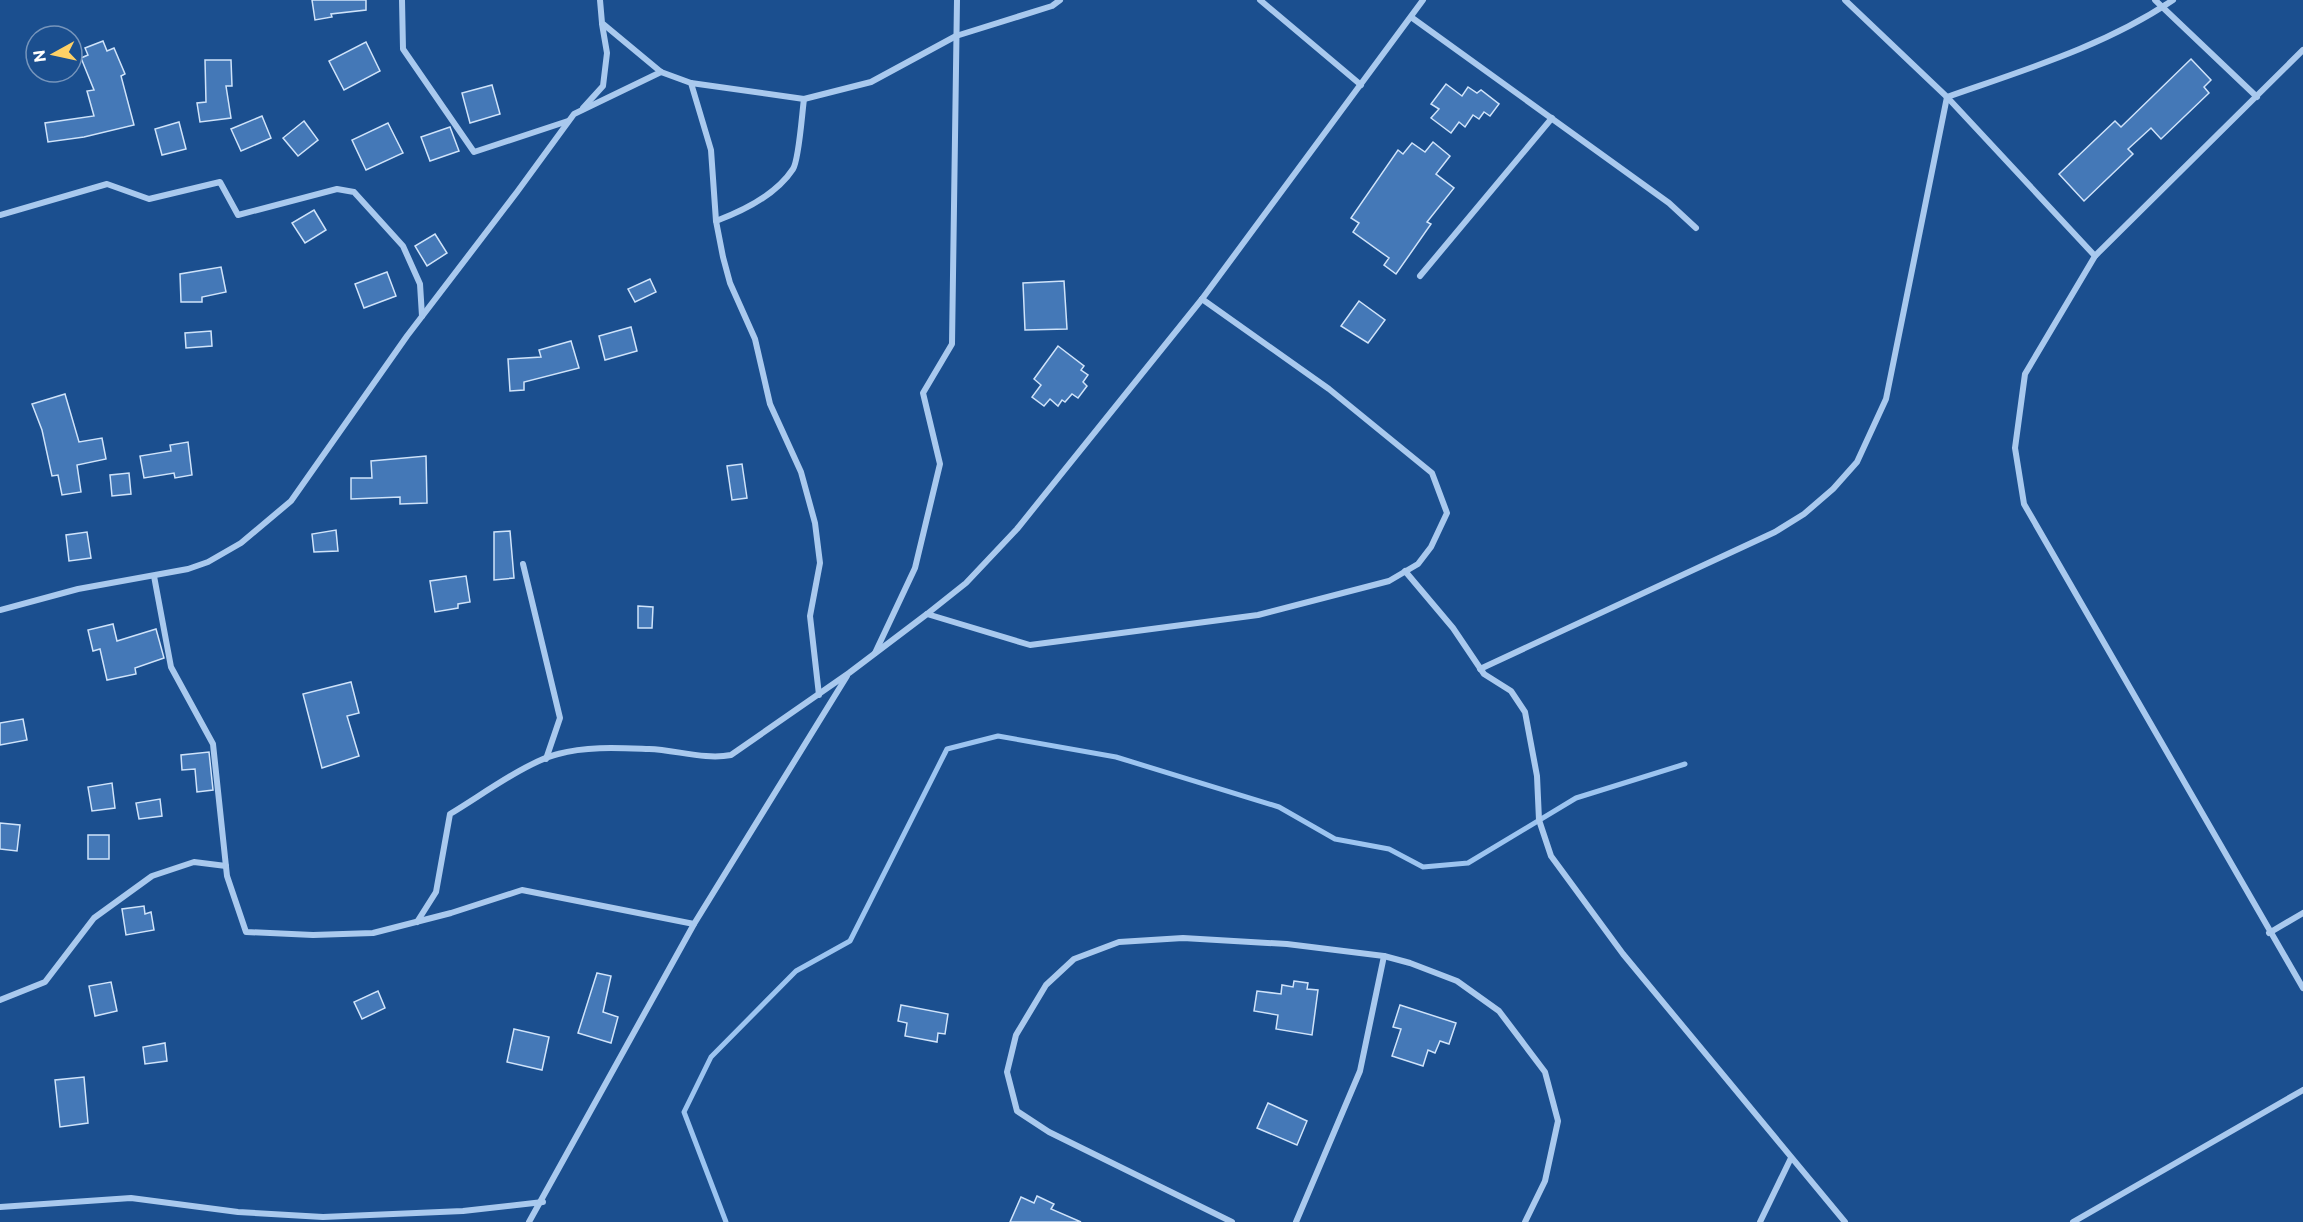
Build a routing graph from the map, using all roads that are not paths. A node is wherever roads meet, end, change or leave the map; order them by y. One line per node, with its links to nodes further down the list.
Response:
1 (402, 0): 23 (street)
2 (600, 0): 12 (street)
3 (957, 0): 13 (street)
4 (1060, 0): 13 (street)
5 (1260, 0): 17 (street)
6 (1423, 0): 11 (street)
7 (1845, 0): 18 (street)
8 (2155, 0): 10 (street)
9 (2173, 0): 10 (street)
10 (2162, 8): 18 (street); 19 (street)
11 (1411, 16): 17 (street); 22 (street)
12 (602, 23): 15 (street); 21 (street)
13 (956, 36): 20 (street); 36 (street)
14 (2303, 50): 19 (street)
15 (661, 72): 16 (street); 21 (street)
16 (692, 83): 20 (street); 25 (street)
17 (1361, 85): 29 (street)
18 (1947, 97): 27 (street); 37 (street)
19 (2257, 97): 27 (street)
20 (804, 99): 25 (street)
21 (581, 110): 23 (street)
22 (1552, 118): 26 (street); 28 (street)
23 (568, 121): 30 (street)
24 (0, 215): 30 (street)
25 (716, 221): 39 (street)
26 (1696, 228)
27 (2095, 256): 45 (street)
28 (1420, 276)
29 (1202, 299): 32 (street); 35 (street)
30 (422, 316): 33 (street)
31 (524, 564): 40 (street)
32 (1405, 571): 35 (street); 37 (street)
33 (154, 576): 34 (street); 41 (street)
34 (0, 610)
35 (927, 614): 36 (street)
36 (875, 654): 38 (street)
37 (1480, 669): 50 (street)
38 (849, 673): 39 (street); 44 (street)
39 (819, 695): 40 (street)
40 (546, 759): 43 (street)
41 (226, 866): 43 (street); 48 (street)
42 (2303, 913): 45 (street)
43 (417, 922): 44 (street)
44 (694, 924): 51 (street)
45 (2269, 933): 47 (street)
46 (1384, 956): 54 (street); 55 (street); 56 (street)
47 (2303, 988)
48 (0, 1000)
49 (2303, 1090): 59 (street)
50 (1791, 1158): 57 (street); 58 (street)
51 (543, 1202): 52 (street); 53 (street)
52 (0, 1207)
53 (529, 1222)
54 (1232, 1222)
55 (1296, 1222)
56 (1525, 1222)
57 (1760, 1222)
58 (1845, 1222)
59 (2073, 1222)

